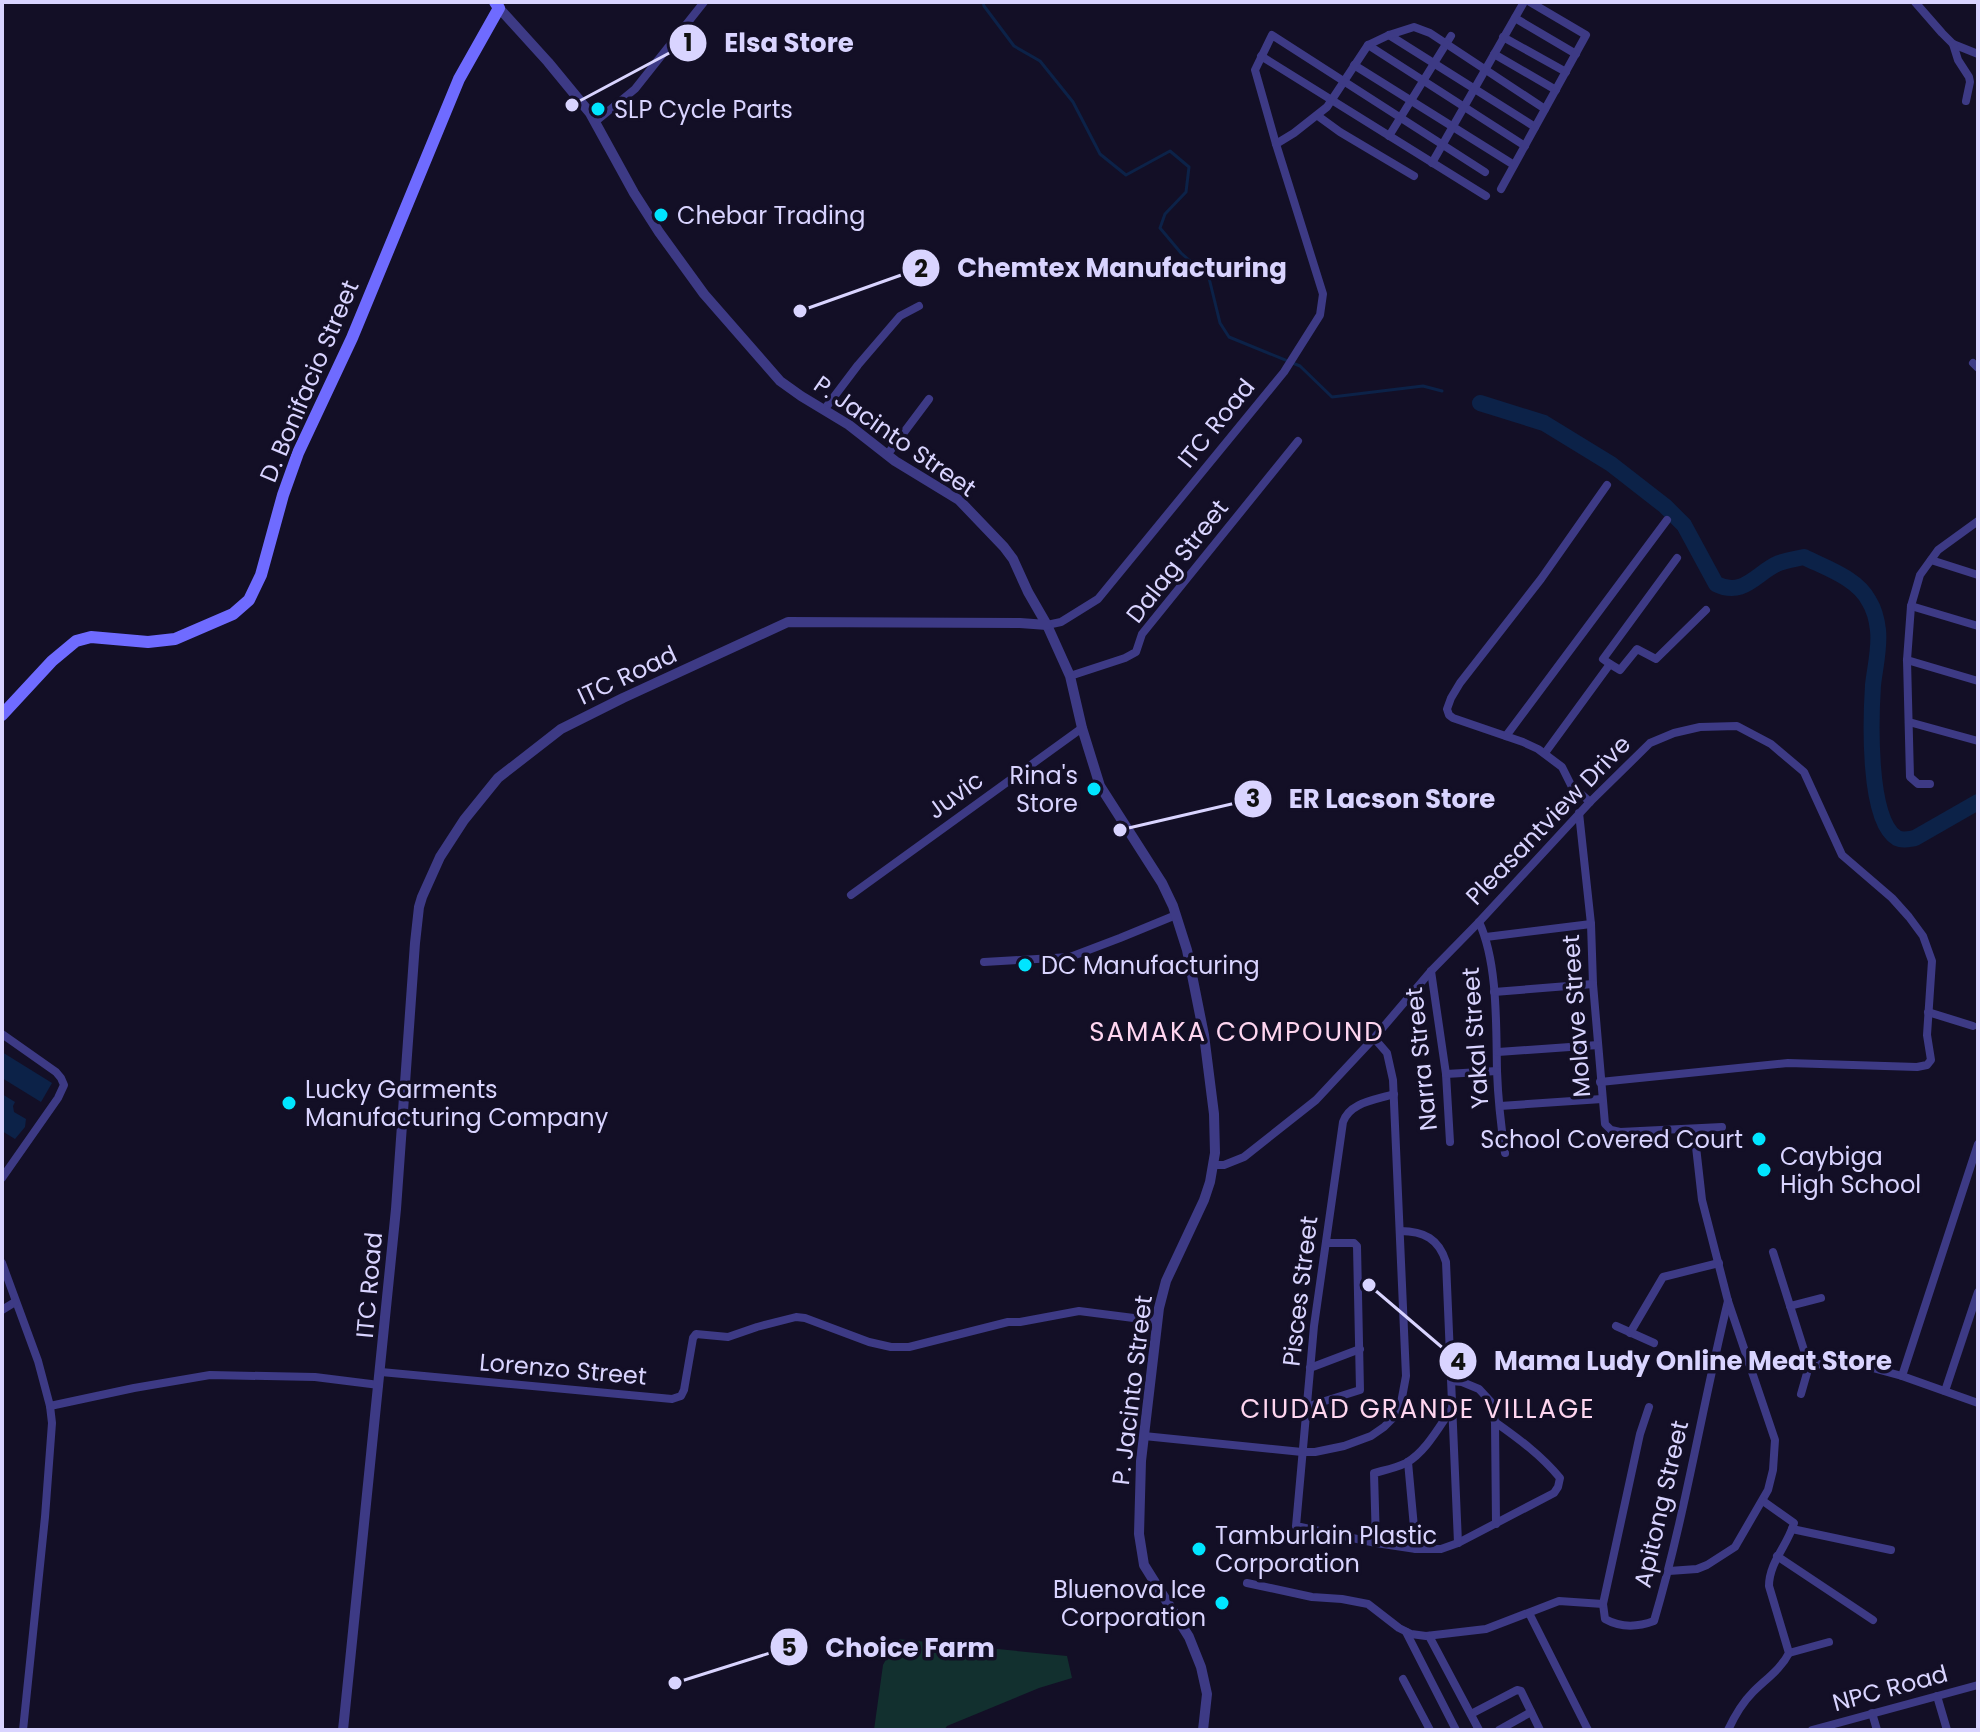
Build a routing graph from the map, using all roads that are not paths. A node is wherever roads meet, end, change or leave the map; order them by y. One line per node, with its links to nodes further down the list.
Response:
1 (704, 2): 31 (street)
2 (1524, 2): 6 (street)
3 (1530, 2): 13 (street)
4 (1915, 2): 10 (street)
5 (497, 5): 31 (street, P. Jacinto Street); 63 (main road, D. Bonifacio Street)
6 (1515, 18): 8 (street); 13 (street)
7 (1389, 35): 9 (street); 11 (street); 16 (street)
8 (1503, 37): 12 (street); 19 (street)
9 (1448, 40): 16 (street); 18 (street)
10 (1953, 44): 14 (street); 26 (street)
11 (1368, 45): 17 (street); 21 (street)
12 (1494, 54): 18 (street); 23 (street)
13 (1576, 54): 19 (street)
14 (1978, 54)
15 (1261, 56): 20 (street, ITC Road); 24 (street); 35 (street, ITC Road)
16 (1434, 63): 21 (street); 22 (street)
17 (1354, 65): 20 (street); 25 (street)
18 (1485, 70): 22 (street); 28 (street)
19 (1566, 72): 23 (street)
20 (1343, 81): 24 (street); 30 (street)
21 (1423, 81): 25 (street); 27 (street)
22 (1474, 89): 27 (street); 33 (street)
23 (1556, 90): 28 (street)
24 (1331, 100): 29 (street); 34 (street)
25 (1411, 100): 30 (street); 32 (street)
26 (1966, 101)
27 (1464, 107): 32 (street); 37 (street)
28 (1545, 109): 33 (street)
29 (1318, 116): 35 (street); 41 (street)
30 (1400, 118): 34 (street); 36 (street)
31 (595, 122): 46 (street, P. Jacinto Street)
32 (1452, 126): 36 (street); 39 (street)
33 (1535, 127): 37 (street)
34 (1389, 136): 38 (street)
35 (1276, 144): 57 (street, ITC Road)
36 (1442, 145): 38 (street); 40 (street)
37 (1525, 146): 39 (street)
38 (1432, 163): 43 (street)
39 (1514, 165): 42 (street)
40 (1485, 172)
41 (1414, 176)
42 (1501, 189)
43 (1486, 196)
44 (919, 306): 46 (street)
45 (929, 399): 48 (street)
46 (824, 410): 48 (street, P. Jacinto Street)
47 (1298, 441): 61 (street, Dalag Street)
48 (887, 455): 57 (street, P. Jacinto Street)
49 (1607, 485): 66 (street)
50 (1667, 520): 66 (street)
51 (1978, 521): 53 (street)
52 (1677, 558): 60 (street)
53 (1931, 560): 54 (street); 55 (street)
54 (1978, 575)
55 (1911, 606): 58 (street); 59 (street)
56 (1706, 610): 60 (street)
57 (1047, 625): 61 (street, P. Jacinto Street); 118 (street, ITC Road)
58 (1978, 626)
59 (1907, 660): 62 (street); 64 (street)
60 (1610, 664): 68 (street)
61 (1070, 676): 65 (street, P. Jacinto Street)
62 (1978, 681)
63 (2, 715)
64 (1909, 722): 67 (street); 69 (street)
65 (1082, 728): 72 (street, Juvic); 73 (street, P. Jacinto Street)
66 (1506, 736): 68 (street)
67 (1978, 741)
68 (1545, 753): 70 (street)
69 (1930, 784)
70 (1590, 802): 71 (street, Pleasantview Drive); 81 (street, Pleasantview Drive)
71 (1579, 813): 74 (street, Pleasantview Drive); 75 (street, Molave Street)
72 (851, 895)
73 (1176, 915): 77 (street); 98 (street, P. Jacinto Street)
74 (1479, 922): 76 (street, Yakal Street); 78 (street, Pleasantview Drive)
75 (1591, 924): 76 (street); 79 (street, Molave Street)
76 (1486, 937): 80 (street, Yakal Street)
77 (984, 962)
78 (1431, 971): 84 (street, Pleasantview Drive); 88 (street, Narra Street)
79 (1593, 984): 80 (street); 85 (street, Molave Street)
80 (1494, 992): 86 (street, Yakal Street)
81 (1928, 1012): 82 (street); 89 (street, Pleasantview Drive)
82 (1973, 1026)
83 (2, 1034): 99 (street)
84 (1374, 1038): 90 (street); 98 (street, Pleasantview Drive)
85 (1598, 1045): 86 (street); 89 (street, Molave Street)
86 (1498, 1052): 87 (street, Yakal Street)
87 (1497, 1071): 88 (street); 92 (street, Yakal Street)
88 (1446, 1074): 95 (street, Narra Street)
89 (1600, 1082): 91 (street, Molave Street)
90 (1394, 1094): 100 (street); 101 (street, Pisces Street)
91 (1602, 1099): 92 (street); 94 (street, Molave Street)
92 (1500, 1106): 97 (street, Yakal Street)
93 (1722, 1127): 94 (street, Molave Street)
94 (1694, 1129): 104 (street)
95 (1450, 1142)
96 (1978, 1144): 119 (street)
97 (1505, 1153)
98 (1214, 1165): 111 (street, P. Jacinto Street)
99 (2, 1178)
100 (1400, 1231): 120 (street); 131 (street)
101 (1326, 1243): 115 (street); 117 (street, Pisces Street)
102 (1773, 1252): 109 (street)
103 (2, 1263): 108 (street)
104 (1719, 1263): 107 (street); 113 (street)
105 (1978, 1292): 122 (street)
106 (1821, 1298): 109 (street)
107 (1728, 1301): 133 (street); 141 (street, Apitong Street)
108 (15, 1302): 110 (street); 125 (street)
109 (1790, 1306): 116 (street)
110 (2, 1310)
111 (1157, 1321): 118 (street, Lorenzo Street); 130 (street, P. Jacinto Street)
112 (1616, 1326): 113 (street)
113 (1630, 1333): 114 (street)
114 (1654, 1343)
115 (1360, 1349): 117 (street); 127 (street)
116 (1809, 1366): 119 (street); 123 (street)
117 (1310, 1368): 127 (street, Pisces Street)
118 (381, 1372): 121 (street, ITC Road)
119 (1902, 1376): 122 (street)
120 (1452, 1381): 126 (street); 129 (street)
121 (379, 1385): 125 (street); 158 (street, ITC Road)
122 (1945, 1391): 124 (street)
123 (1801, 1394)
124 (1978, 1403)
125 (50, 1406): 157 (street)
126 (1453, 1406): 132 (street); 137 (street)
127 (1306, 1407): 131 (street, Pisces Street)
128 (1649, 1407): 143 (street)
129 (1495, 1422): 134 (street); 134 (street)
130 (1144, 1436): 131 (street); 159 (street, P. Jacinto Street)
131 (1302, 1452): 136 (street, Pisces Street)
132 (1408, 1462): 136 (street); 138 (street)
133 (1763, 1501): 135 (street); 141 (street)
134 (1496, 1524): 137 (street)
135 (1792, 1529): 139 (street); 140 (street)
136 (1376, 1543): 138 (street)
137 (1458, 1543): 138 (street)
138 (1416, 1549)
139 (1891, 1550)
140 (1777, 1556): 145 (street); 149 (street)
141 (1669, 1571): 143 (street, Apitong Street)
142 (1247, 1583): 146 (street)
143 (1603, 1604): 144 (street)
144 (1529, 1613): 147 (street); 165 (street)
145 (1873, 1620)
146 (1405, 1631): 147 (street); 161 (street)
147 (1429, 1636): 155 (street)
148 (1829, 1642): 149 (street)
149 (1789, 1653): 166 (street)
150 (1403, 1679): 160 (street)
151 (1978, 1685): 152 (street, NPC Road)
152 (1937, 1696): 154 (street, NPC Road); 169 (street)
153 (1531, 1712): 155 (street); 156 (street); 164 (street)
154 (1872, 1713): 167 (street, NPC Road); 168 (street)
155 (1471, 1714): 162 (street)
156 (1510, 1727): 163 (street)
157 (23, 1730)
158 (343, 1730)
159 (1203, 1730)
160 (1430, 1730)
161 (1456, 1730)
162 (1479, 1730)
163 (1499, 1730)
164 (1540, 1730)
165 (1588, 1730)
166 (1728, 1730)
167 (1812, 1730)
168 (1877, 1730)
169 (1947, 1730)

